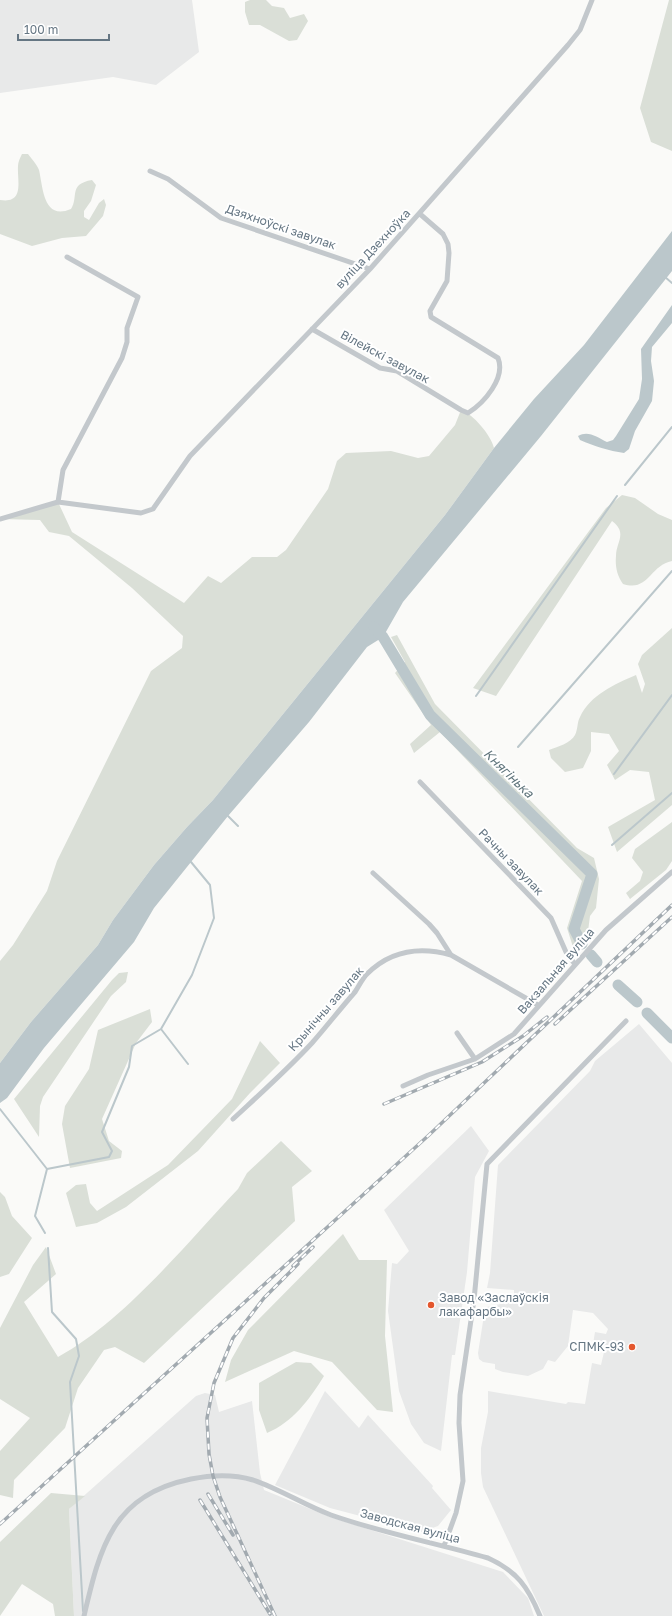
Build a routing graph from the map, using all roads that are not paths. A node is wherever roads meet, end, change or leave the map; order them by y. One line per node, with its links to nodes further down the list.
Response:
1 (592, 0): 3 (street, вуліца Дзехноўка)
2 (150, 171): 5 (street, Дзяхноўскі завулак)
3 (420, 214): 5 (street, вуліца Дзехноўка); 6 (street, Вілейскі завулак)
4 (67, 257): 7 (street)
5 (370, 269): 6 (street, вуліца Дзехноўка)
6 (312, 328): 7 (street, вуліца Дзехноўка)
7 (58, 502): 8 (street)
8 (0, 519)
9 (420, 782): 13 (street, Рачны завулак)
10 (672, 872): 13 (street, Вакзальная вуліца)
11 (373, 873): 12 (street)
12 (451, 955): 14 (street); 19 (street, Крынічны завулак)
13 (574, 963): 14 (street, Вакзальная вуліца)
14 (538, 1005): 17 (street, Вакзальная вуліца)
15 (626, 1021): 20 (street)
16 (457, 1033): 17 (street)
17 (475, 1058): 18 (street, Вакзальная вуліца)
18 (403, 1086)
19 (233, 1119)
20 (444, 1546): 21 (street, Заводская вуліца); 22 (street, Заводская вуліца)
21 (84, 1616)
22 (540, 1616)

